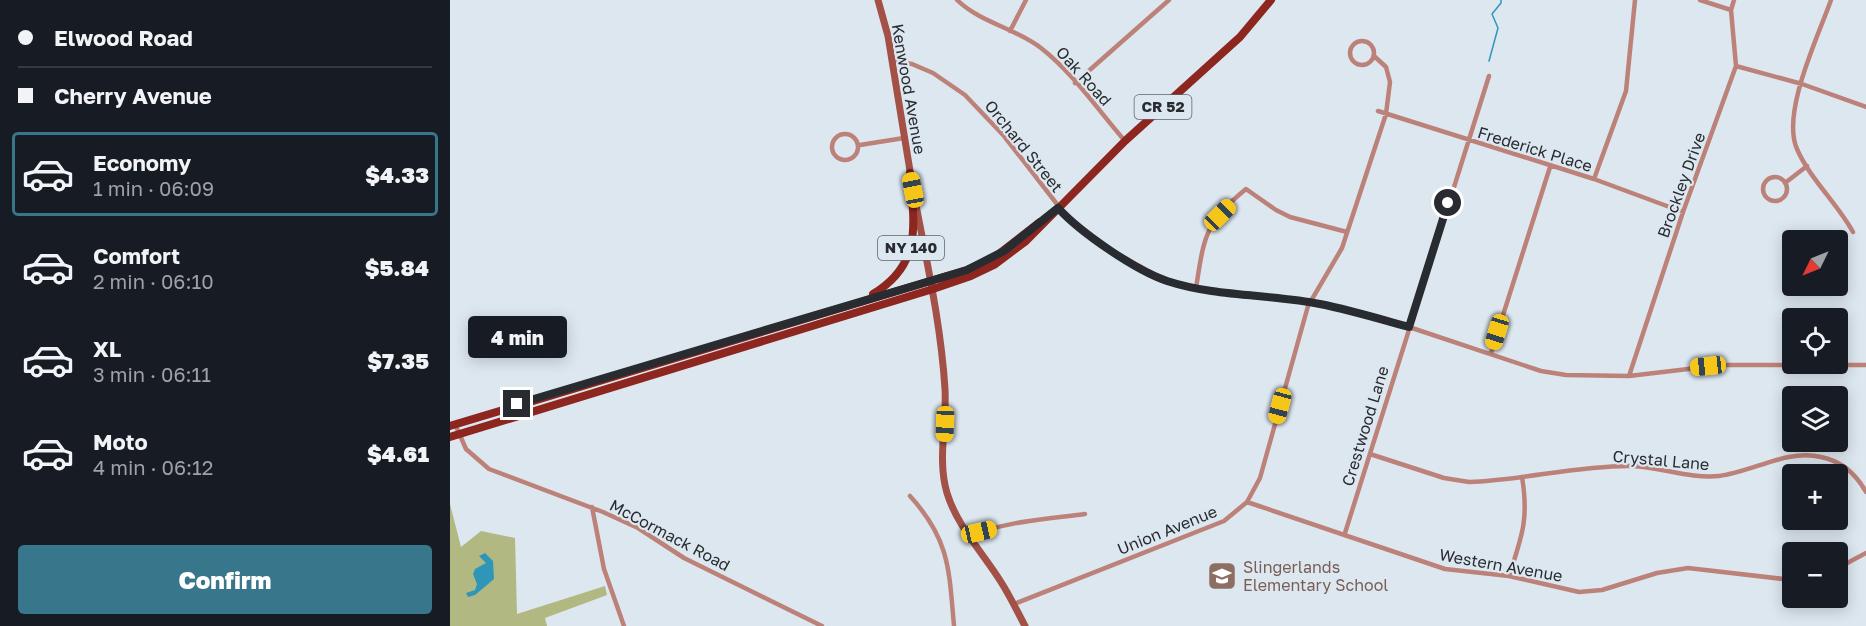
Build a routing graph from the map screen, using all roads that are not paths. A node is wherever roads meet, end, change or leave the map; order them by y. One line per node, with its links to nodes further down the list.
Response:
1 (879, 0): 13 (main road, Kenwood Avenue / NY 140)
2 (957, 0): 11 (street, Oak Road)
3 (1026, 0): 11 (street)
4 (1271, 0): 22 (main road, CR 52)
5 (1635, 0): 28 (street)
6 (1700, 0): 10 (street)
7 (1734, 0): 10 (street, Brockley Drive)
8 (1831, 0): 17 (street)
9 (1167, 1): 16 (street)
10 (1731, 10): 14 (street, Brockley Drive)
11 (1010, 31): 16 (street, Oak Road)
12 (1374, 56): 12 (street, Union Avenue); 20 (street, Union Avenue)
13 (892, 61): 21 (main road, Kenwood Avenue / NY 140); 30 (street, Orchard Street)
14 (1736, 66): 17 (street); 31 (street, Brockley Drive)
15 (1489, 76): 23 (street, Crestwood Lane)
16 (1075, 83): 22 (street, Oak Road)
17 (1802, 84): 18 (street); 25 (street)
18 (1866, 107)
19 (1378, 111): 20 (street, Frederick Place)
20 (1386, 114): 23 (street, Frederick Place); 32 (street, Union Avenue)
21 (904, 138): 24 (street); 27 (main road, Kenwood Avenue / NY 140)
22 (1125, 141): 30 (main road, CR 52)
23 (1469, 141): 26 (street, Frederick Place); 38 (street, Crestwood Lane)
24 (860, 145): 24 (street)
25 (1807, 166): 29 (street); 33 (street)
26 (1550, 167): 28 (street, Frederick Place); 39 (street)
27 (910, 173): 34 (main road, Kenwood Avenue / NY 140); 36 (main road, NY 140)
28 (1594, 179): 31 (street, Frederick Place)
29 (1785, 183): 29 (street)
30 (1056, 210): 34 (main road, CR 52); 35 (street, Orchard Street)
31 (1683, 212): 41 (street, Brockley Drive)
32 (1347, 232): 35 (street); 37 (street, Union Avenue)
33 (1853, 232)
34 (932, 285): 36 (main road, CR 52); 43 (main road); 52 (main road, Kenwood Avenue)
35 (1196, 288): 37 (street, Orchard Street)
36 (861, 300): 42 (main road, NY 140)
37 (1311, 303): 38 (street, Orchard Street); 48 (street, Union Avenue)
38 (1409, 327): 39 (street, Orchard Street); 44 (street, Crestwood Lane)
39 (1491, 353): 41 (street, Orchard Street)
40 (1866, 364): 41 (street, Orchard Street)
41 (1629, 376)
42 (453, 425): 43 (street, McCormack Road)
43 (454, 435): 49 (street, McCormack Road)
44 (1370, 454): 45 (street, Crystal Lane); 51 (street, Crestwood Lane)
45 (1522, 477): 46 (street, Crystal Lane); 55 (street)
46 (1866, 492)
47 (910, 496): 60 (street)
48 (1248, 502): 51 (street, Western Avenue); 57 (street, Union Avenue)
49 (592, 507): 58 (street); 59 (street, McCormack Road)
50 (1085, 514): 52 (street)
51 (1345, 533): 55 (street, Western Avenue)
52 (972, 537): 57 (main road, Kenwood Avenue)
53 (1866, 553): 54 (street)
54 (1848, 563)
55 (1509, 576): 56 (street, Western Avenue)
56 (1782, 580)
57 (1014, 604): 61 (main road, Kenwood Avenue)
58 (624, 626)
59 (822, 626)
60 (954, 626)
61 (1025, 626)

